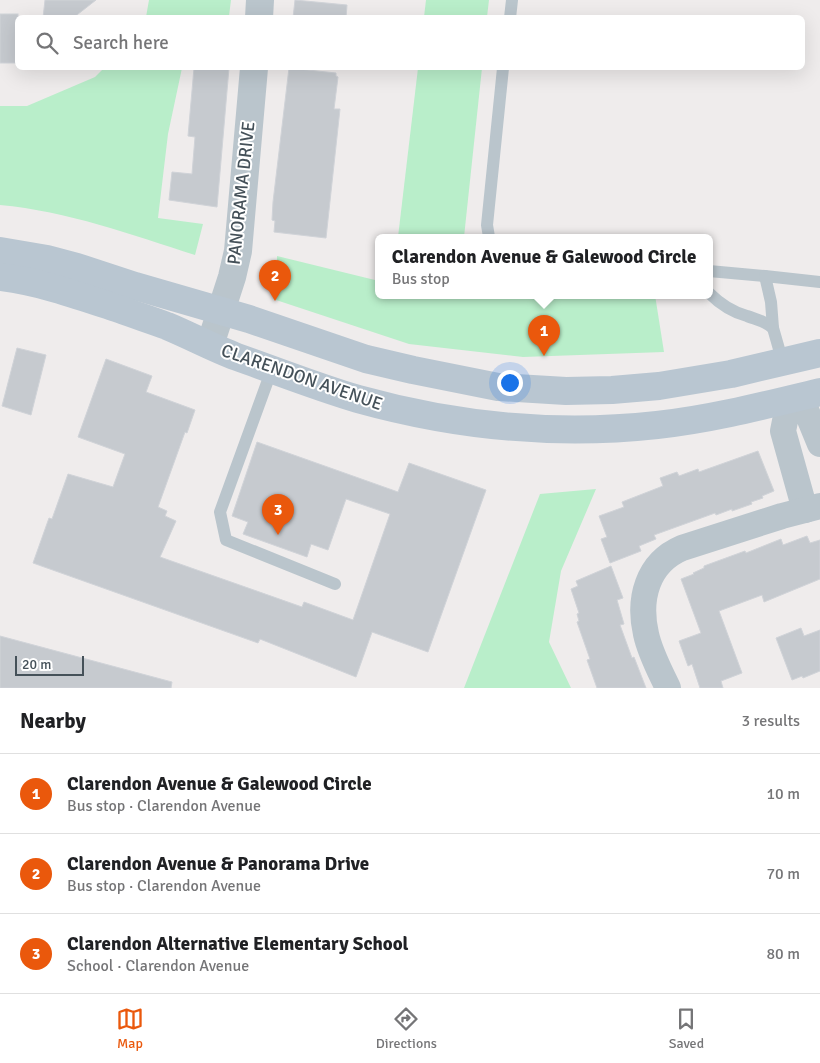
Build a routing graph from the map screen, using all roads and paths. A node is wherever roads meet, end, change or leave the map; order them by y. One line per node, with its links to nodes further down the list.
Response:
1 (260, 0): 3 (street)
2 (512, 0): 4 (lane)
3 (259, 15)
4 (510, 15)
5 (254, 70): 14 (street, PANORAMA DRIVE)
6 (503, 70): 7 (lane)
7 (489, 234)
8 (0, 251): 14 (main road, CLARENDON AVENUE)
9 (713, 271): 10 (lane)
10 (765, 276): 12 (lane); 15 (lane)
11 (0, 277): 16 (main road, CLARENDON AVENUE)
12 (820, 282)
13 (713, 297): 15 (lane)
14 (222, 310): 16 (street, PANORAMA DRIVE); 21 (main road, CLARENDON AVENUE)
15 (773, 328): 18 (lane)
16 (210, 345): 19 (main road, CLARENDON AVENUE)
17 (820, 353): 18 (main road, CLARENDON AVENUE)
18 (783, 362): 21 (main road, CLARENDON AVENUE)
19 (272, 369): 22 (main road, CLARENDON AVENUE); 25 (lane)
20 (820, 372): 22 (main road)
21 (731, 374): 22 (main road)
22 (809, 395): 23 (street); 24 (street)
23 (820, 444)
24 (813, 508): 26 (street)
25 (336, 584)
26 (668, 688)

